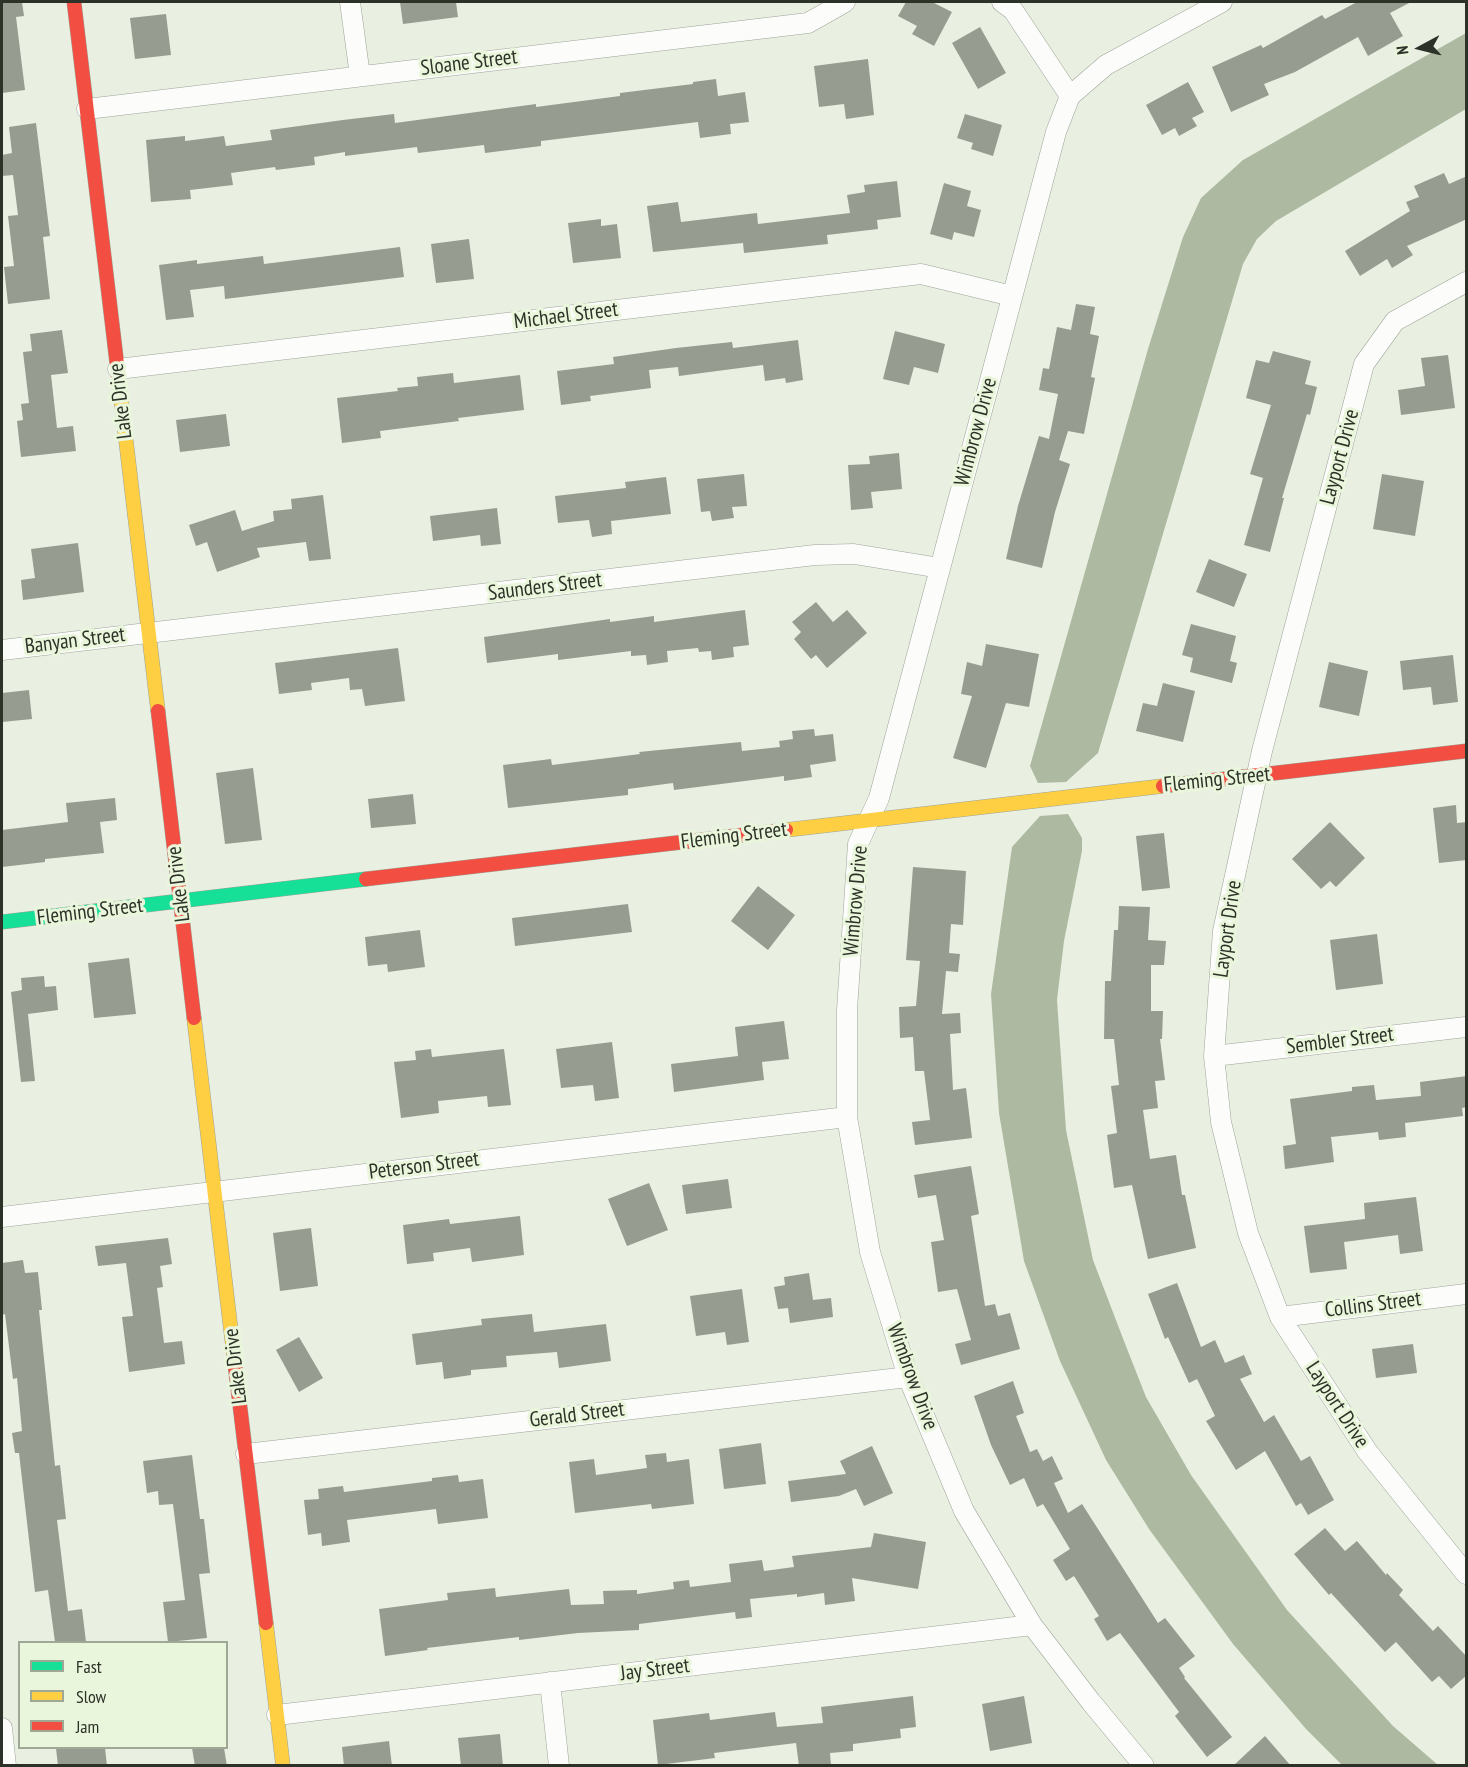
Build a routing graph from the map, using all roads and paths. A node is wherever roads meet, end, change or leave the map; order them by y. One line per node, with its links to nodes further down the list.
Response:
1 (74, 2): 8 (street, Lake Drive)
2 (350, 2): 6 (street)
3 (845, 2): 6 (street, Sloane Street)
4 (1002, 2): 7 (street)
5 (1222, 2): 7 (street, Wimbrow Drive)
6 (360, 76): 8 (street, Sloane Street)
7 (1070, 96): 10 (street, Wimbrow Drive)
8 (87, 109): 11 (street, Lake Drive)
9 (1467, 282): 16 (street, Layport Drive)
10 (1012, 296): 11 (street, Michael Street); 12 (street, Wimbrow Drive)
11 (118, 369): 13 (street, Lake Drive)
12 (940, 568): 13 (street, Saunders Street); 17 (street, Wimbrow Drive)
13 (149, 632): 14 (street, Banyan Street); 18 (street, Lake Drive)
14 (2, 650)
15 (1467, 751): 16 (street, Fleming Street)
16 (1257, 776): 17 (street, Fleming Street); 21 (street, Layport Drive)
17 (870, 820): 18 (street, Fleming Street); 22 (street, Wimbrow Drive)
18 (181, 901): 19 (street, Fleming Street); 23 (street, Lake Drive)
19 (2, 922)
20 (1467, 1027): 21 (street, Sembler Street)
21 (1214, 1056): 26 (street, Layport Drive)
22 (847, 1117): 23 (street, Peterson Street); 27 (street, Wimbrow Drive)
23 (215, 1191): 24 (street, Peterson Street); 28 (street, Lake Drive)
24 (2, 1217)
25 (1467, 1294): 26 (street, Collins Street)
26 (1280, 1317): 29 (street, Layport Drive)
27 (908, 1377): 28 (street, Gerald Street); 30 (street, Wimbrow Drive)
28 (246, 1454): 32 (street, Lake Drive)
29 (1467, 1574)
30 (1032, 1625): 31 (street, Jay Street); 37 (street, Wimbrow Drive)
31 (550, 1682): 32 (street, Jay Street); 36 (street)
32 (277, 1715): 35 (street, Lake Drive)
33 (2, 1740): 34 (street)
34 (6, 1766)
35 (283, 1766)
36 (559, 1766)
37 (1144, 1766)

